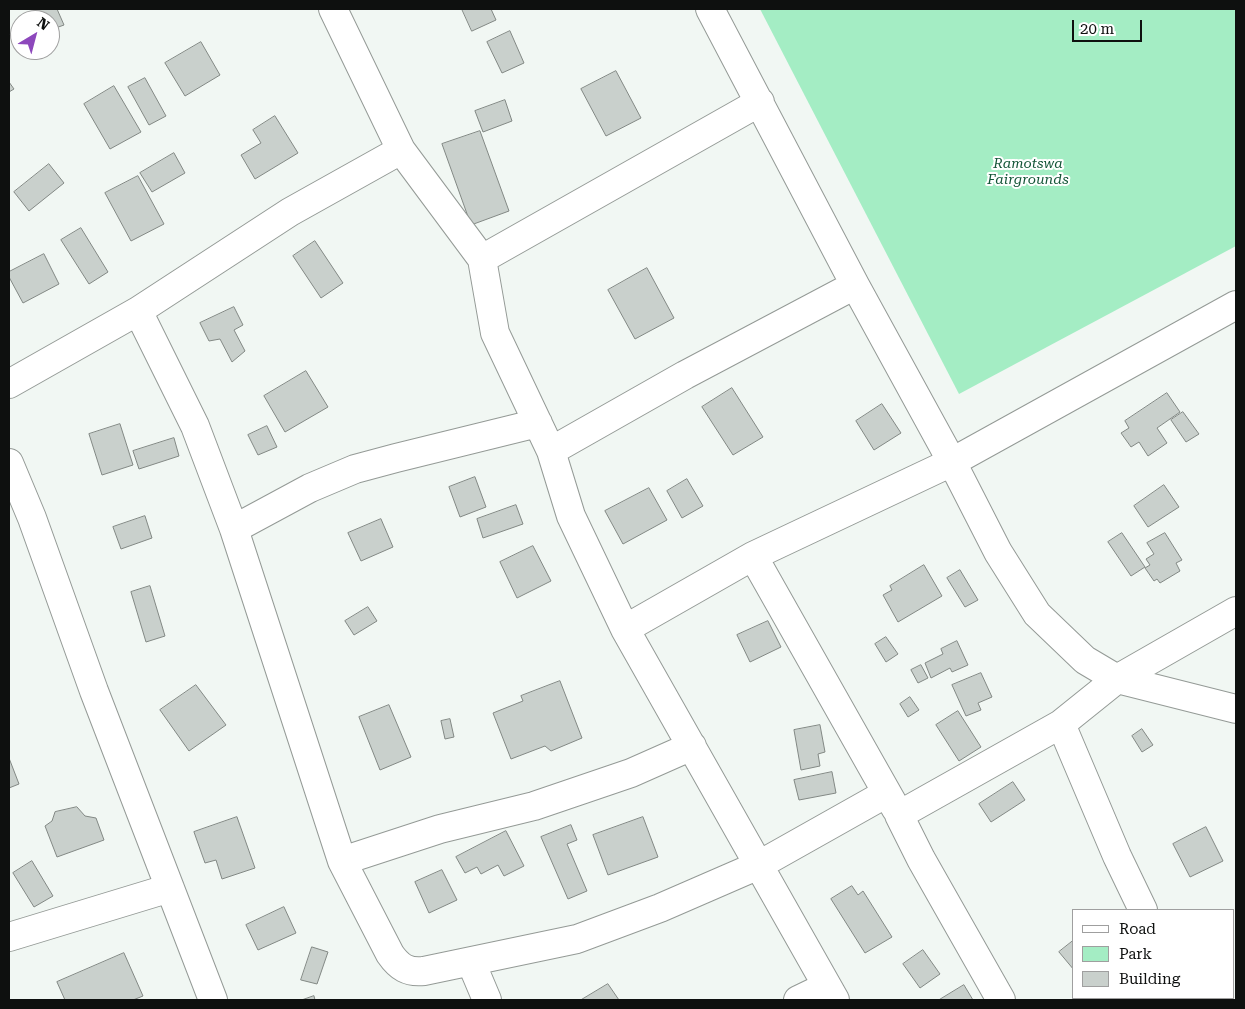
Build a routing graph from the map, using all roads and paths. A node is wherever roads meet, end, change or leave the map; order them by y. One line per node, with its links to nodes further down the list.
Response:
1 (333, 9): 4 (street)
2 (710, 9): 3 (street)
3 (760, 102): 5 (street); 6 (street)
4 (400, 150): 5 (street); 8 (street)
5 (482, 259): 10 (street)
6 (855, 285): 11 (street); 13 (street)
7 (1236, 305): 13 (street)
8 (138, 311): 9 (street); 14 (street)
9 (9, 384)
10 (538, 423): 11 (street); 14 (street)
11 (551, 451): 17 (street)
12 (9, 462): 25 (street)
13 (952, 462): 15 (street); 18 (street)
14 (234, 528): 23 (street)
15 (753, 556): 17 (street); 22 (street)
16 (1236, 611): 18 (street)
17 (625, 629): 21 (street)
18 (1117, 678): 19 (street); 20 (street)
19 (1236, 709)
20 (1061, 724): 22 (street); 26 (street)
21 (692, 746): 23 (street); 24 (street)
22 (893, 804): 24 (street); 33 (street)
23 (342, 861): 28 (street)
24 (759, 865): 28 (street); 29 (street)
25 (170, 888): 27 (street); 30 (street)
26 (1143, 909)
27 (9, 937)
28 (471, 962): 31 (street)
29 (831, 993): 32 (street)
30 (213, 1000)
31 (487, 1000)
32 (798, 1000)
33 (1000, 1000)

